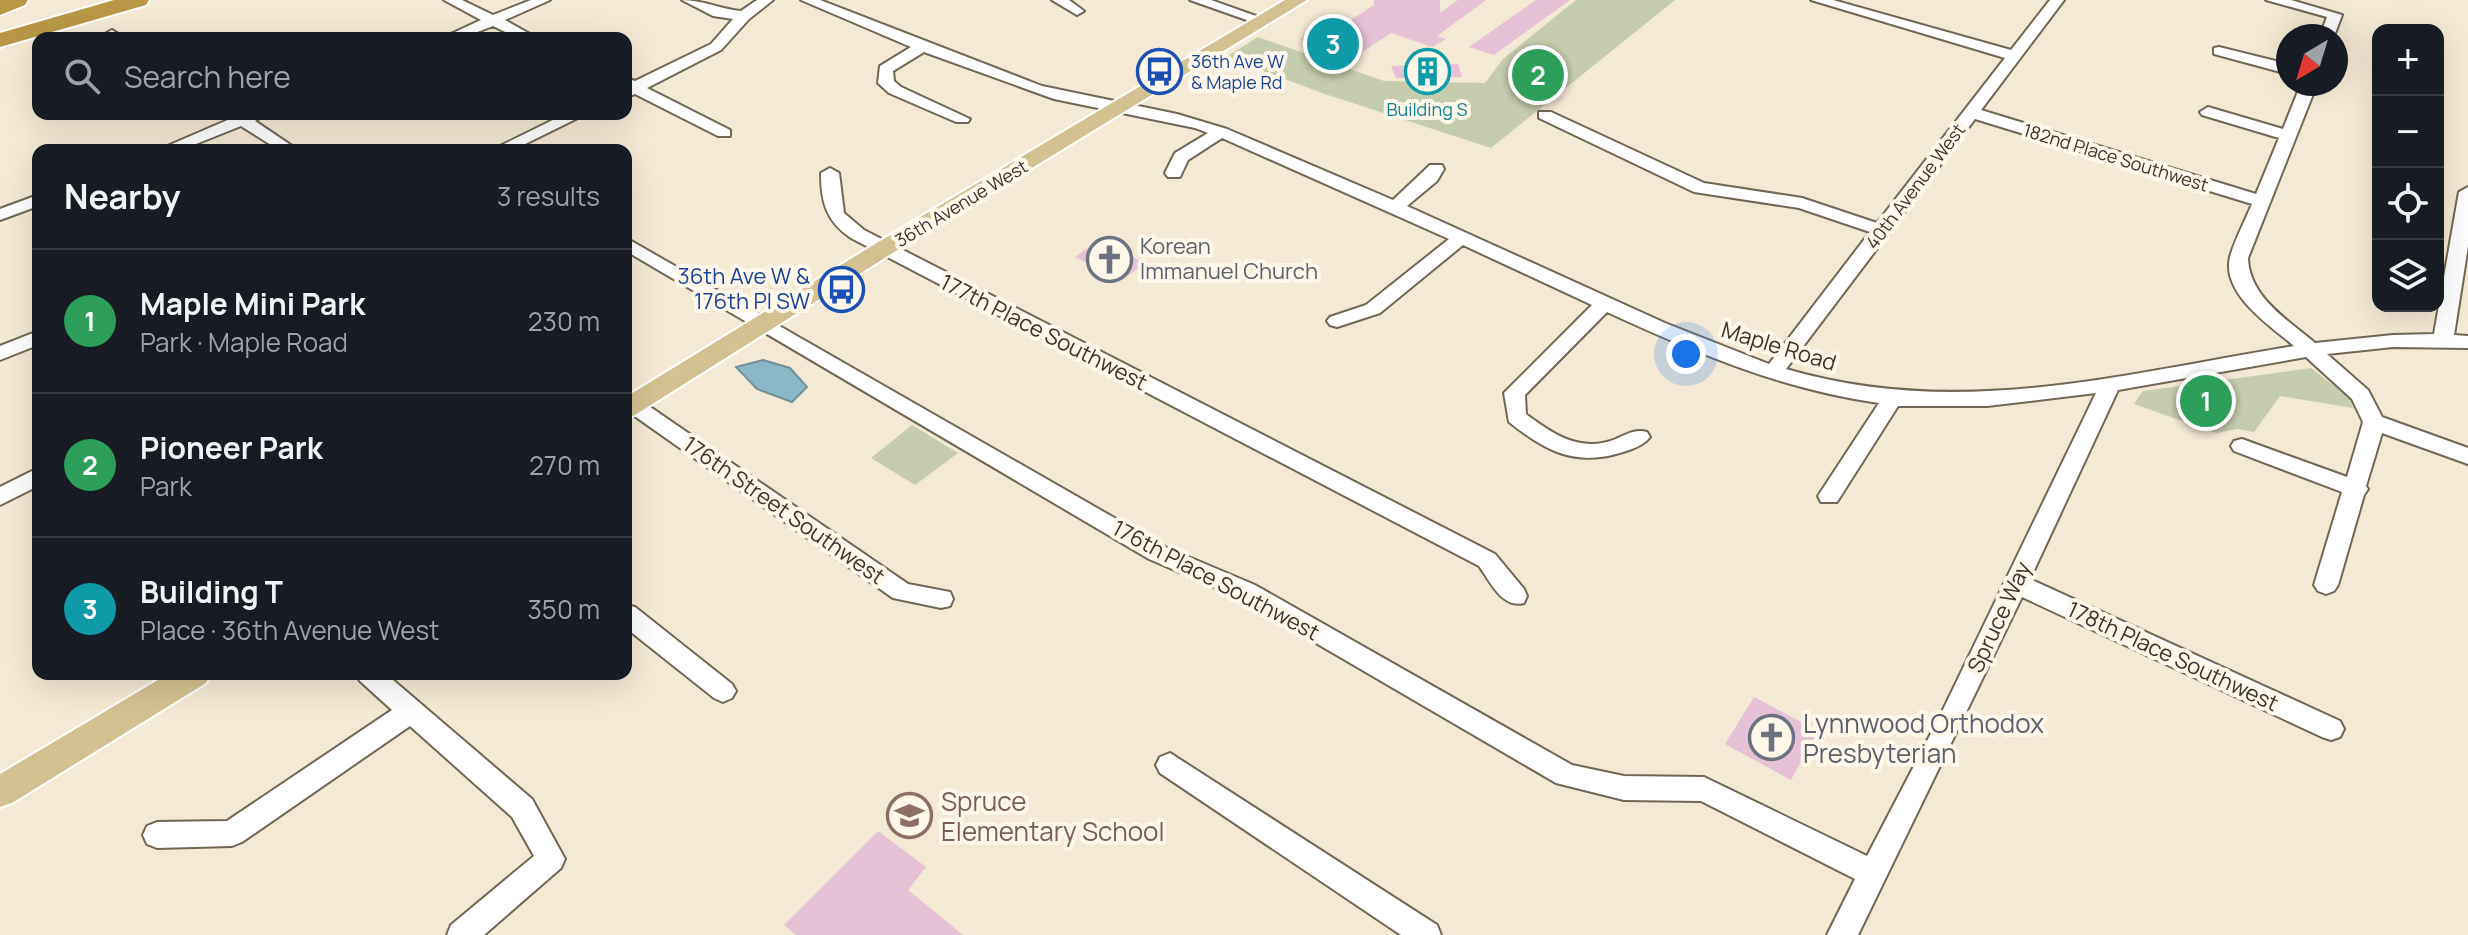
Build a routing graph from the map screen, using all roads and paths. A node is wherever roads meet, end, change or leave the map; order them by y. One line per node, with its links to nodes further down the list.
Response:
1 (17, 0): 14 (highway)
2 (138, 0): 22 (highway)
3 (451, 0): 17 (street)
4 (543, 0): 17 (street)
5 (689, 0): 16 (street)
6 (766, 0): 16 (street)
7 (808, 0): 23 (street, Maple Road)
8 (1059, 0): 15 (street)
9 (1197, 0): 18 (street)
10 (1298, 0): 18 (main road, 36th Avenue West)
11 (1818, 0): 25 (street)
12 (2057, 0): 25 (street, 40th Avenue West)
13 (2273, 0): 19 (street)
14 (0, 8)
15 (1077, 11)
16 (744, 16): 27 (street)
17 (493, 20): 20 (street); 21 (street)
18 (1263, 21): 30 (main road, 36th Avenue West)
19 (2332, 24)
20 (464, 32)
21 (518, 32)
22 (0, 40)
23 (924, 46): 30 (street, Maple Road); 34 (street)
24 (2219, 51): 26 (street)
25 (2014, 56): 31 (street, 40th Avenue West)
26 (2276, 66)
27 (632, 86)
28 (632, 88): 39 (street)
29 (2305, 96): 40 (street)
30 (1120, 107): 38 (street, Maple Road); 58 (main road, 36th Avenue West)
31 (1970, 112): 50 (street, 182nd Place Southwest); 55 (street, 40th Avenue West)
32 (2208, 112): 40 (street)
33 (1545, 115): 46 (street)
34 (962, 119)
35 (236, 120): 41 (street)
36 (250, 120): 42 (street)
37 (565, 120): 43 (street)
38 (1221, 132): 48 (street); 52 (street, Maple Road)
39 (724, 133)
40 (2290, 136): 50 (street)
41 (180, 144)
42 (282, 144)
43 (513, 144)
44 (1678, 154): 46 (street)
45 (1436, 169): 52 (street)
46 (1659, 169): 55 (street)
47 (830, 173): 58 (street, 177th Place Southwest)
48 (1174, 173)
49 (2468, 192): 53 (street)
50 (2262, 201): 65 (street)
51 (32, 202): 54 (street)
52 (1396, 207): 56 (street, Maple Road)
53 (2466, 213): 62 (street)
54 (0, 215)
55 (1881, 230): 67 (street, 40th Avenue West)
56 (1461, 238): 59 (street, Maple Road); 60 (street)
57 (632, 246): 61 (street, 176th Place Southwest)
58 (883, 249): 61 (main road, 36th Avenue West); 82 (street, 177th Place Southwest)
59 (1605, 303): 67 (street, Maple Road); 73 (street)
60 (1337, 321)
61 (765, 323): 70 (main road, 36th Avenue West); 93 (street, 176th Place Southwest)
62 (2443, 339): 64 (street, Maple Road); 65 (street, Maple Road)
63 (32, 340): 66 (street)
64 (2468, 342)
65 (2310, 350): 68 (street, Maple Road); 72 (street)
66 (0, 354)
67 (1773, 372): 69 (street, Maple Road)
68 (2111, 383): 69 (street, Maple Road); 80 (street, Spruce Way)
69 (1893, 398): 78 (street)
70 (632, 405)
71 (632, 409): 83 (street, 176th Street Southwest)
72 (2374, 422): 75 (street); 77 (street)
73 (1630, 441)
74 (2242, 446): 77 (street)
75 (2468, 456)
76 (32, 479): 79 (street)
77 (2357, 489): 81 (street)
78 (1829, 496)
79 (0, 497)
80 (2015, 583): 89 (street, 178th Place Southwest); 93 (street, Spruce Way)
81 (2326, 585)
82 (1515, 596)
83 (941, 599)
84 (632, 619): 87 (street)
85 (185, 680): 91 (main road)
86 (375, 680): 88 (street)
87 (723, 691)
88 (410, 712): 92 (street); 94 (street)
89 (2331, 729)
90 (1170, 765): 95 (street)
91 (0, 792)
92 (157, 835)
93 (1873, 873): 96 (street, Spruce Way)
94 (462, 935)
95 (1426, 935)
96 (1842, 935)

